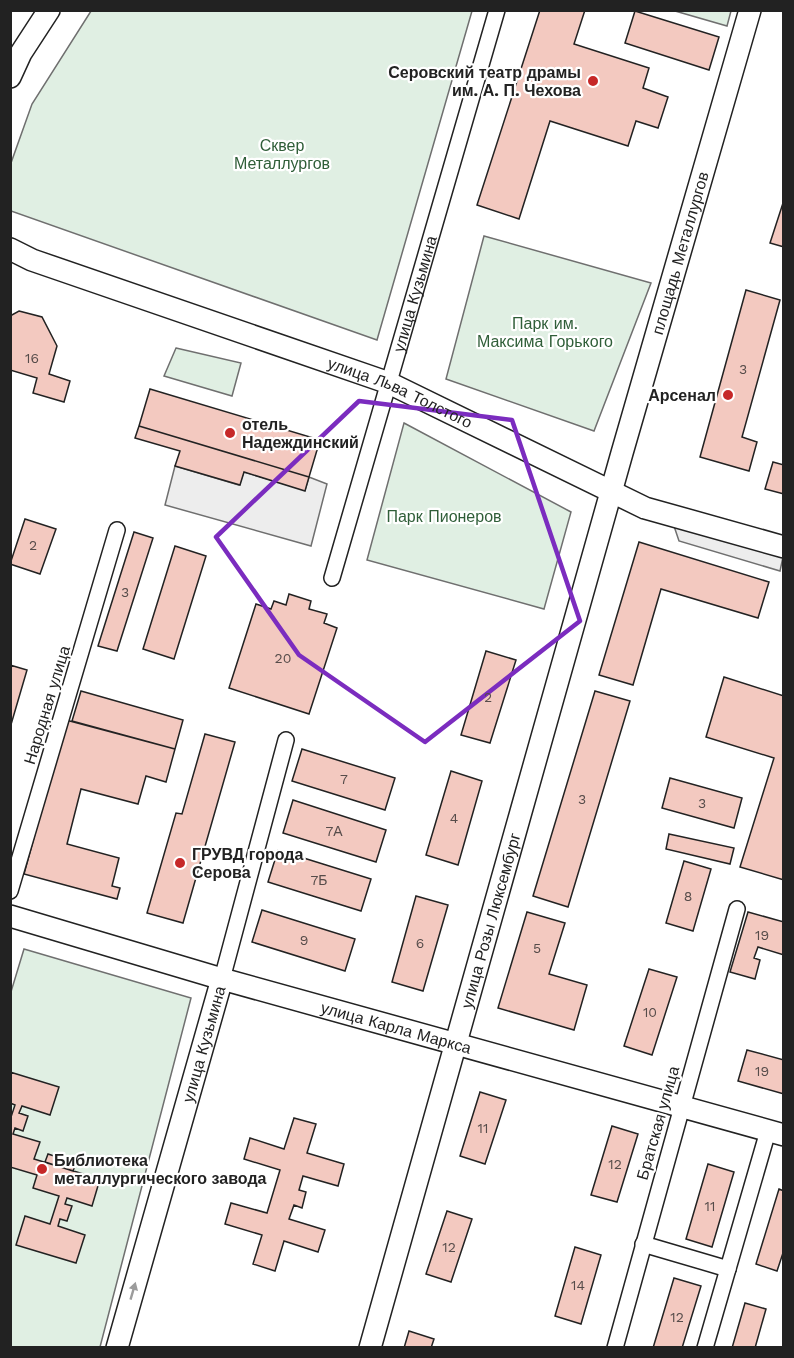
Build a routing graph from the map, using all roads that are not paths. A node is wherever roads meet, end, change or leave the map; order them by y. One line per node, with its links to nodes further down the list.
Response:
1 (50, 10): 4 (street)
2 (497, 10): 7 (street, улица Кузьмина)
3 (750, 10): 8 (street, площадь Металлургов)
4 (10, 76)
5 (10, 249): 6 (street, улица Льва Толстого)
6 (21, 261): 7 (street, улица Льва Толстого)
7 (389, 383): 8 (street, улица Льва Толстого); 11 (street, улица Кузьмина)
8 (612, 494): 10 (street, улица Льва Толстого); 17 (street, улица Розы Люксембург)
9 (117, 530): 13 (street, Народная улица)
10 (783, 547)
11 (332, 578)
12 (286, 740): 16 (street, улица Кузьмина)
13 (10, 891)
14 (737, 909): 18 (street, Братская улица)
15 (10, 916): 16 (street, улица Карла Маркса)
16 (222, 979): 17 (street, улица Карла Маркса); 22 (street, улица Кузьмина, one-way to 16)
17 (455, 1043): 18 (street, улица Карла Маркса); 23 (street, улица Розы Люксембург)
18 (681, 1107): 19 (street, улица Карла Маркса); 20 (street, Братская улица)
19 (776, 1133): 21 (street)
20 (643, 1244): 21 (street); 24 (street, Братская улица)
21 (728, 1269): 25 (street)
22 (117, 1347)
23 (370, 1347)
24 (615, 1347)
25 (705, 1347)

